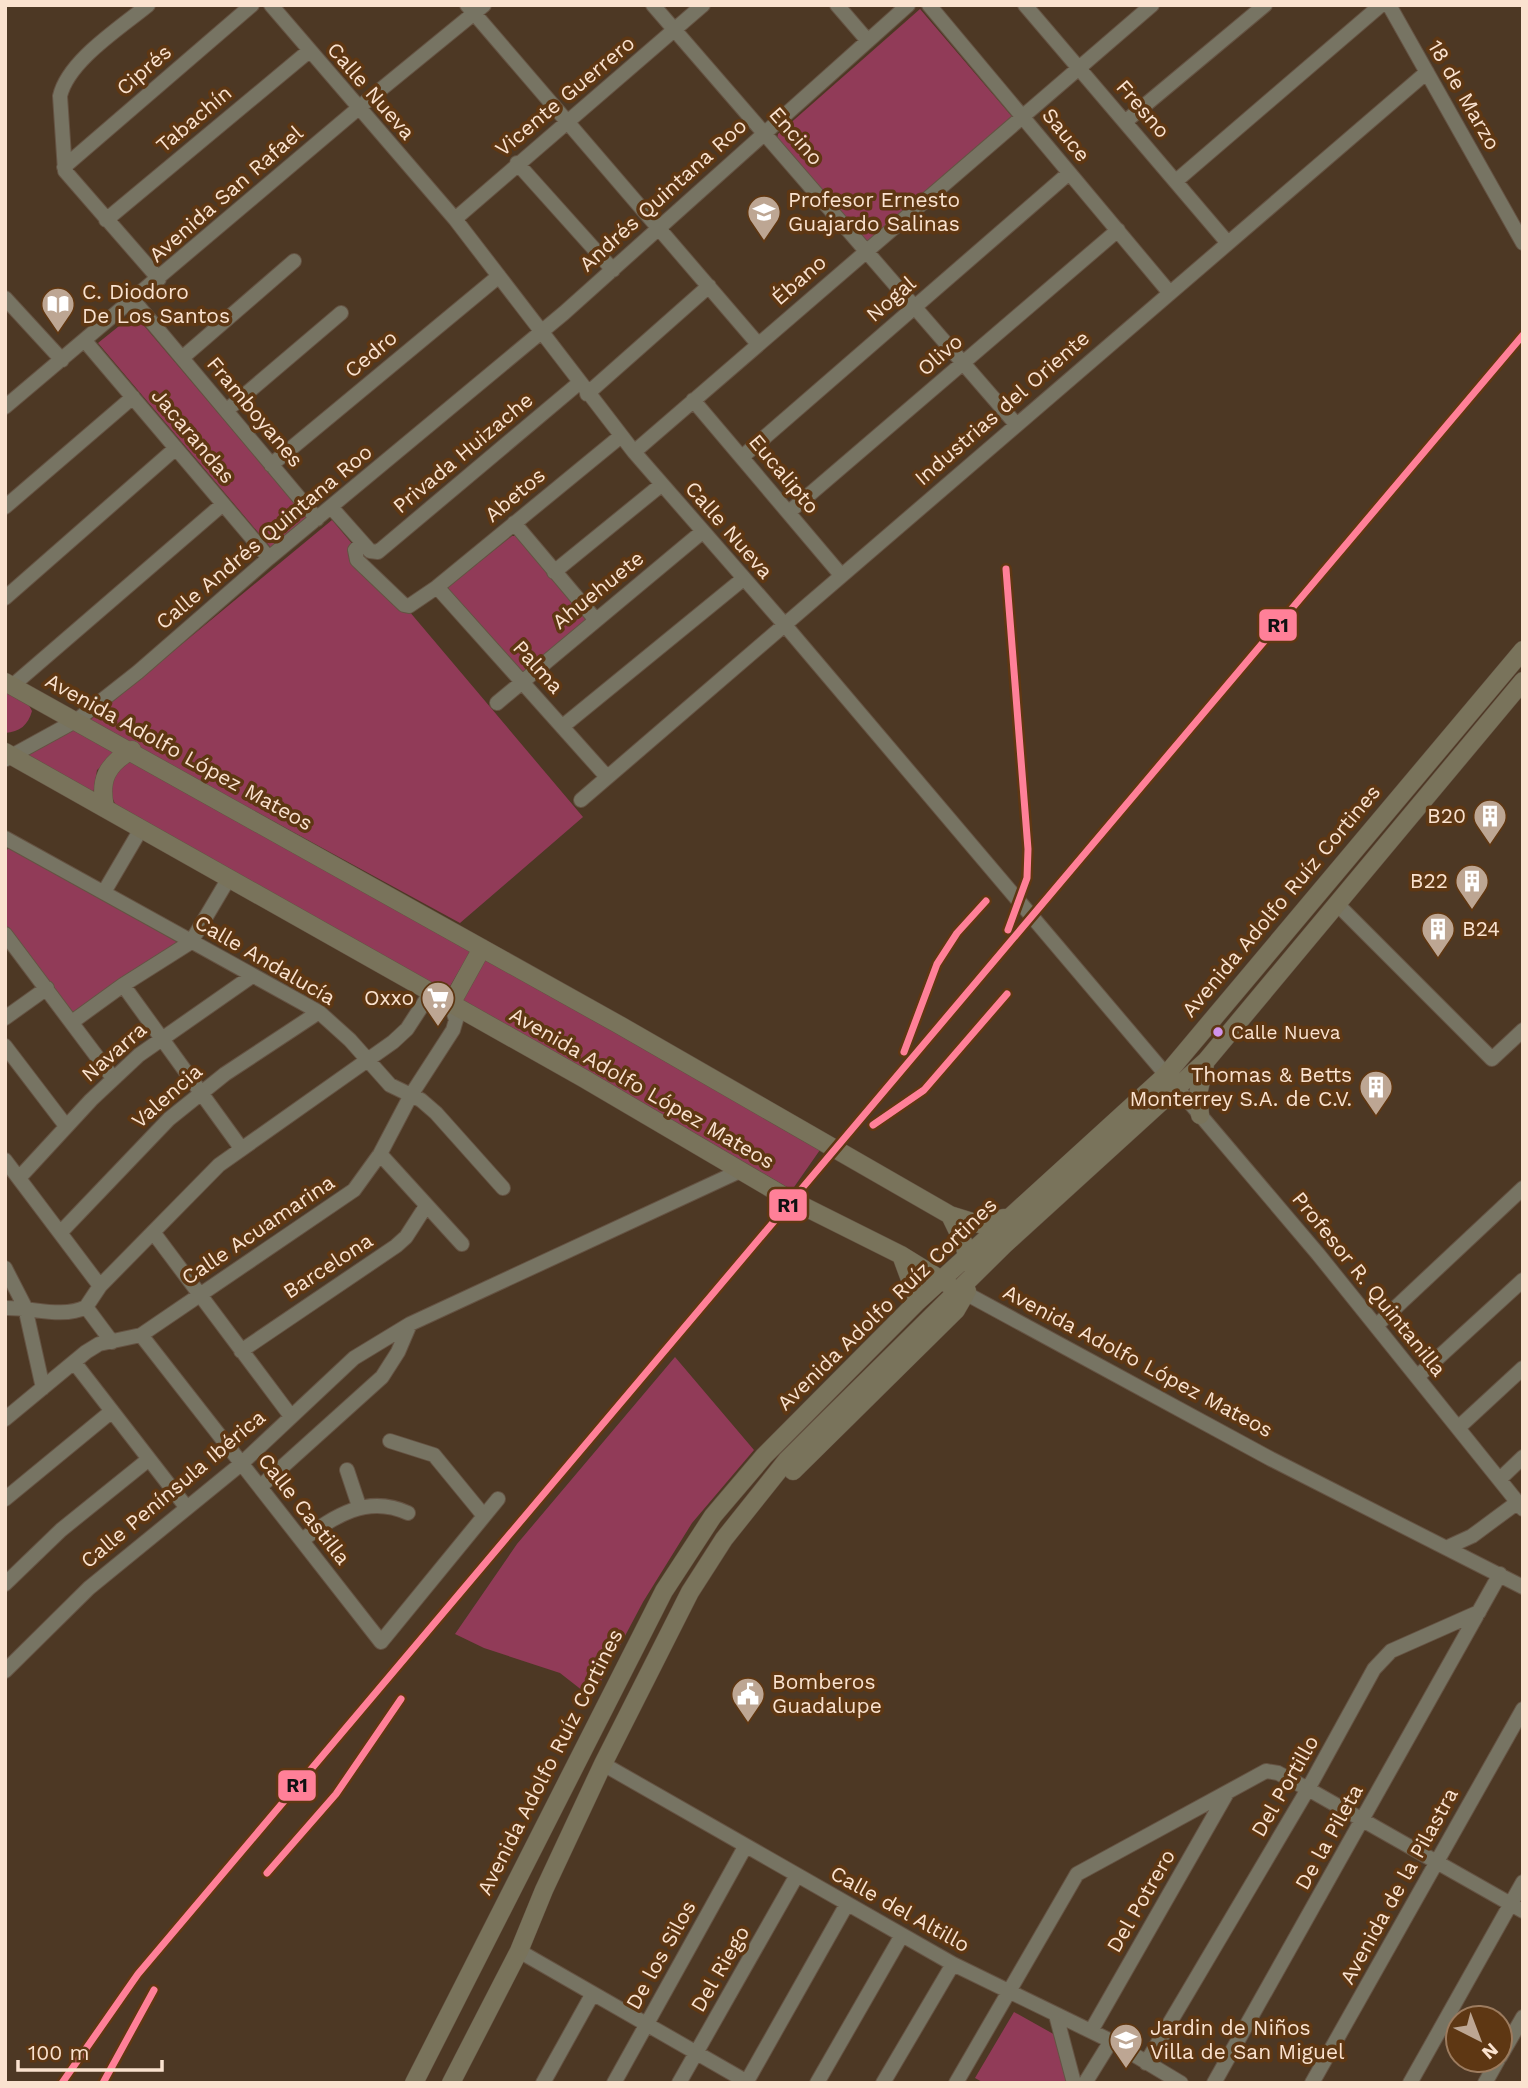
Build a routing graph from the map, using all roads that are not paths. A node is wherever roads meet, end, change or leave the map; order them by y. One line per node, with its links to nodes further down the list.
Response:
1 (148, 5): 26 (street)
2 (251, 5): 26 (street, Ciprés)
3 (271, 5): 17 (street, Calle Nueva)
4 (653, 5): 15 (street, Encino)
5 (703, 5): 15 (street, Vicente Guerrero)
6 (837, 5): 16 (street)
7 (908, 5): 16 (street, Andrés Quintana Roo)
8 (929, 5): 21 (street, Sauce)
9 (1025, 5): 18 (street, Fresno)
10 (1265, 5): 22 (street)
11 (1381, 5): 28 (street)
12 (1389, 5): 19 (street, 18 de Marzo)
13 (472, 7): 20 (street, Avenida San Rafael); 23 (street)
14 (1142, 8): 18 (street, Ébano)
15 (675, 30): 23 (street, Vicente Guerrero); 24 (street, Encino)
16 (868, 41): 24 (street, Andrés Quintana Roo)
17 (309, 51): 20 (street, Calle Nueva); 30 (street, Tabachín)
18 (1078, 67): 21 (street, Ébano); 22 (street, Fresno)
19 (1427, 72): 33 (street, Industrias del Oriente); 34 (street, 18 de Marzo)
20 (355, 107): 29 (street, Calle Nueva); 39 (street, Avenida San Rafael)
21 (1024, 116): 27 (street, Sauce); 35 (street, Ébano)
22 (1126, 121): 28 (street, Fresno)
23 (565, 122): 25 (street, Vicente Guerrero); 31 (street)
24 (765, 132): 31 (street, Andrés Quintana Roo); 35 (street, Encino)
25 (517, 163): 29 (street, Vicente Guerrero); 37 (street)
26 (64, 167): 30 (street)
27 (1069, 173): 32 (street, Sauce); 44 (street, Nogal)
28 (1176, 181): 33 (street, Fresno)
29 (454, 219): 38 (street, Calle Nueva)
30 (106, 220): 39 (street)
31 (658, 228): 37 (street, Andrés Quintana Roo); 40 (street)
32 (1118, 230): 41 (street, Sauce); 51 (street, Olivo)
33 (1227, 242): 41 (street, Industrias del Oriente)
34 (1523, 243)
35 (866, 250): 44 (street, Encino); 48 (street, Ébano)
36 (294, 261): 49 (street)
37 (612, 270): 46 (street, Andrés Quintana Roo)
38 (499, 276): 46 (street, Calle Nueva); 62 (street, Cedro)
39 (159, 279): 42 (street, Avenida San Rafael)
40 (709, 286): 48 (street); 52 (street, Privada Huizache)
41 (1169, 292): 57 (street, Industrias del Oriente)
42 (134, 301): 47 (street, Avenida San Rafael); 49 (street, Framboyanes)
43 (7, 304): 50 (street)
44 (914, 306): 51 (street, Encino); 61 (street, Nogal)
45 (341, 313): 56 (street)
46 (540, 332): 52 (street, Calle Nueva); 66 (street, Calle Andrés Quintana Roo)
47 (85, 341): 50 (street, Avenida San Rafael); 53 (street, Jacarandas)
48 (758, 344): 54 (street, Ébano)
49 (182, 358): 56 (street, Framboyanes)
50 (62, 360): 55 (street, Avenida San Rafael)
51 (964, 363): 57 (street, Encino); 67 (street, Olivo)
52 (583, 388): 58 (street, Calle Nueva); 71 (street, Privada Huizache)
53 (133, 397): 59 (street, Jacarandas); 65 (street)
54 (694, 400): 60 (street, Ébano); 61 (street, Eucalipto)
55 (5, 407)
56 (227, 410): 62 (street, Framboyanes)
57 (1015, 424): 74 (street, Industrias del Oriente)
58 (621, 436): 60 (street, Calle Nueva); 69 (street, Abetos)
59 (176, 448): 64 (street, Jacarandas); 77 (street)
60 (634, 452): 63 (street, Calle Nueva)
61 (742, 457): 67 (street, Eucalipto)
62 (271, 465): 68 (street, Framboyanes)
63 (661, 485): 70 (street, Calle Nueva); 73 (street)
64 (223, 504): 72 (street, Jacarandas); 83 (street)
65 (5, 507)
66 (331, 507): 68 (street, Calle Andrés Quintana Roo); 71 (street)
67 (789, 512): 74 (street, Eucalipto)
68 (317, 519): 72 (street, Calle Andrés Quintana Roo)
69 (514, 523): 73 (street); 76 (street, Abetos)
70 (702, 532): 75 (street, Calle Nueva); 78 (street, Ahuehuete)
71 (362, 542): 76 (street, Abetos)
72 (269, 558): 85 (street, Calle Andrés Quintana Roo)
73 (554, 572): 78 (street)
74 (841, 575): 79 (street, Industrias del Oriente)
75 (743, 579): 79 (street, Calle Nueva); 86 (street)
76 (437, 587): 81 (street, Palma)
77 (5, 598)
78 (595, 619): 81 (street, Ahuehuete)
79 (785, 624): 89 (street, Industrias del Oriente); 113 (street, Calle Nueva)
80 (1523, 650): 113 (main road, Avenida Adolfo Ruíz Cortines)
81 (522, 681): 84 (street, Ahuehuete); 86 (street, Palma)
82 (1523, 681): 96 (main road, Avenida Adolfo Ruíz Cortines)
83 (9, 684): 85 (main road, Avenida Adolfo López Mateos)
84 (497, 703)
85 (77, 720): 87 (main road, Avenida Adolfo López Mateos); 88 (street, Calle Andrés Quintana Roo)
86 (563, 726): 89 (street, Palma)
87 (131, 750): 91 (main road); 99 (main road, Avenida Adolfo López Mateos)
88 (8, 756): 91 (main road, Avenida Adolfo López Mateos)
89 (607, 777): 90 (street, Industrias del Oriente)
90 (581, 800)
91 (105, 807): 92 (main road, Avenida Adolfo López Mateos)
92 (141, 829): 94 (main road, Avenida Adolfo López Mateos); 95 (street)
93 (6, 840): 95 (street, Calle Andalucía)
94 (229, 878): 98 (street); 103 (main road, Avenida Adolfo López Mateos)
95 (104, 892): 98 (street, Calle Andalucía)
96 (1337, 904): 108 (street); 112 (main road, Avenida Adolfo Ruíz Cortines)
97 (5, 934): 102 (street)
98 (191, 942): 100 (street, Calle Andalucía); 101 (street)
99 (482, 948): 104 (main road); 128 (main road, Avenida Adolfo López Mateos)
100 (252, 976): 105 (street, Calle Andalucía); 109 (street, Navarra)
101 (123, 985): 107 (street); 109 (street)
102 (47, 988): 106 (street); 107 (street)
103 (430, 992): 104 (main road, Avenida Adolfo López Mateos); 111 (street)
104 (451, 1004): 117 (street, Calle Acuamarina); 123 (main road, Avenida Adolfo López Mateos)
105 (319, 1012): 111 (street, Calle Andalucía); 116 (street, Valencia)
106 (5, 1018)
107 (72, 1022): 114 (street)
108 (1523, 1030)
109 (163, 1037): 114 (street, Navarra); 116 (street)
110 (5, 1046): 119 (street)
111 (369, 1060): 117 (street, Calle Andalucía); 120 (street)
112 (1206, 1061): 115 (main road, Avenida Adolfo Ruíz Cortines); 118 (main road)
113 (1165, 1076): 115 (street, Calle Nueva); 129 (main road, Avenida Adolfo Ruíz Cortines)
114 (113, 1078): 119 (street, Navarra)
115 (1177, 1090): 118 (street, Profesor R. Quintanilla); 139 (main road, Avenida Adolfo Ruíz Cortines)
116 (200, 1093): 120 (street); 131 (street, Valencia)
117 (411, 1096): 121 (street, Calle Acuamarina); 125 (street, Calle Andalucía)
118 (1200, 1115): 146 (street, Profesor R. Quintanilla)
119 (66, 1126): 124 (street, Navarra)
120 (241, 1149): 130 (street)
121 (380, 1154): 127 (street); 140 (street, Calle Acuamarina)
122 (5, 1160): 124 (street)
123 (742, 1170): 134 (main road, Avenida Adolfo López Mateos); 145 (street, Calle Península Ibérica)
124 (19, 1178): 131 (street)
125 (503, 1188)
126 (1523, 1188): 146 (street)
127 (426, 1206): 132 (street); 149 (street, Barcelona)
128 (950, 1215): 129 (main road, Avenida Adolfo López Mateos); 133 (main road)
129 (1009, 1216): 133 (main road, Avenida Adolfo Ruíz Cortines)
130 (153, 1232): 138 (street); 140 (street)
131 (60, 1233): 138 (street)
132 (462, 1244)
133 (968, 1254): 136 (main road, Avenida Adolfo Ruíz Cortines); 139 (main road)
134 (901, 1255): 136 (main road, Avenida Adolfo López Mateos); 141 (main road)
135 (5, 1269): 142 (street)
136 (940, 1280): 139 (main road, Avenida Adolfo López Mateos); 141 (main road, Avenida Adolfo Ruíz Cortines)
137 (1523, 1280): 152 (street)
138 (100, 1286): 143 (street)
139 (968, 1291): 173 (street, Avenida Adolfo López Mateos); 180 (main road, Avenida Adolfo Ruíz Cortines); 180 (main road, Avenida Adolfo Ruíz Cortines)
140 (199, 1295): 147 (street, Calle Acuamarina); 149 (street)
141 (918, 1301): 205 (main road, Avenida Adolfo Ruíz Cortines)
142 (25, 1307): 143 (street); 144 (street); 153 (street)
143 (86, 1307): 148 (street)
144 (5, 1308)
145 (410, 1324): 155 (street, Calle Península Ibérica); 164 (street)
146 (1377, 1325): 152 (street, Profesor R. Quintanilla)
147 (141, 1335): 148 (street, Calle Acuamarina); 161 (street, Calle Castilla)
148 (112, 1342): 150 (street, Calle Acuamarina)
149 (241, 1351): 155 (street)
150 (74, 1362): 153 (street, Calle Acuamarina); 154 (street)
151 (1523, 1368): 157 (street)
152 (1417, 1377): 157 (street, Profesor R. Quintanilla)
153 (43, 1388): 156 (street, Calle Acuamarina)
154 (112, 1411): 160 (street); 165 (street)
155 (290, 1415): 161 (street, Calle Península Ibérica)
156 (5, 1419)
157 (1459, 1427): 163 (street, Profesor R. Quintanilla)
158 (390, 1441): 171 (street)
159 (1523, 1457): 163 (street)
160 (149, 1459): 169 (street); 175 (street)
161 (241, 1464): 164 (street, Calle Castilla); 169 (street, Calle Península Ibérica)
162 (347, 1470): 167 (street)
163 (1501, 1478): 168 (street, Profesor R. Quintanilla)
164 (261, 1486): 172 (street, Calle Castilla)
165 (5, 1499)
166 (498, 1499): 171 (street)
167 (359, 1506): 170 (street); 172 (street)
168 (1520, 1506): 173 (street)
169 (187, 1508): 178 (street, Calle Península Ibérica)
170 (408, 1513)
171 (484, 1516): 172 (street, Calle Castilla)
172 (302, 1540)
173 (1448, 1547): 174 (street, Avenida Adolfo López Mateos)
174 (1500, 1574): 176 (street, Avenida Adolfo López Mateos); 177 (street)
175 (5, 1584)
176 (1523, 1587)
177 (1479, 1612): 181 (street, Del Portillo); 183 (street, De la Pileta)
178 (5, 1671)
179 (1523, 1709): 185 (street, Avenida de la Pilastra)
180 (605, 1760): 184 (street, Calle del Altillo); 191 (main road, Avenida Adolfo Ruíz Cortines)
181 (1308, 1789): 182 (street); 183 (street); 202 (street, Del Portillo)
182 (1228, 1791): 193 (street); 198 (street, Del Potrero)
183 (1363, 1821): 185 (street); 215 (street, De la Pileta)
184 (746, 1847): 186 (street, Calle del Altillo); 197 (street, De los Silos)
185 (1436, 1862): 189 (street); 216 (street, Avenida de la Pilastra)
186 (797, 1875): 188 (street, Calle del Altillo); 201 (street, Del Riego)
187 (1523, 1882): 189 (street)
188 (847, 1904): 190 (street, Calle del Altillo); 203 (street)
189 (1517, 1908): 217 (street)
190 (902, 1935): 192 (street, Calle del Altillo); 210 (street)
191 (519, 1951): 194 (street); 206 (main road, Avenida Adolfo Ruíz Cortines)
192 (953, 1964): 193 (street, Calle del Altillo); 211 (street)
193 (1009, 1991): 195 (street, Calle del Altillo); 204 (street)
194 (592, 1995): 197 (street); 207 (street)
195 (1056, 2015): 198 (street, Calle del Altillo); 212 (street)
196 (1523, 2017): 199 (street)
197 (646, 2026): 201 (street); 208 (street, De los Silos)
198 (1091, 2031): 200 (street, Calle del Altillo)
199 (1514, 2032)
200 (1111, 2041): 202 (street, Calle del Altillo); 213 (street)
201 (697, 2052): 203 (street); 209 (street, Del Riego)
202 (1146, 2063): 214 (street, Calle del Altillo)
203 (747, 2082)
204 (958, 2082)
205 (414, 2083)
206 (451, 2083)
207 (543, 2083)
208 (614, 2083)
209 (679, 2083)
210 (817, 2083)
211 (883, 2083)
212 (1074, 2083)
213 (1085, 2083)
214 (1181, 2083)
215 (1214, 2083)
216 (1312, 2083)
217 (1410, 2083)

